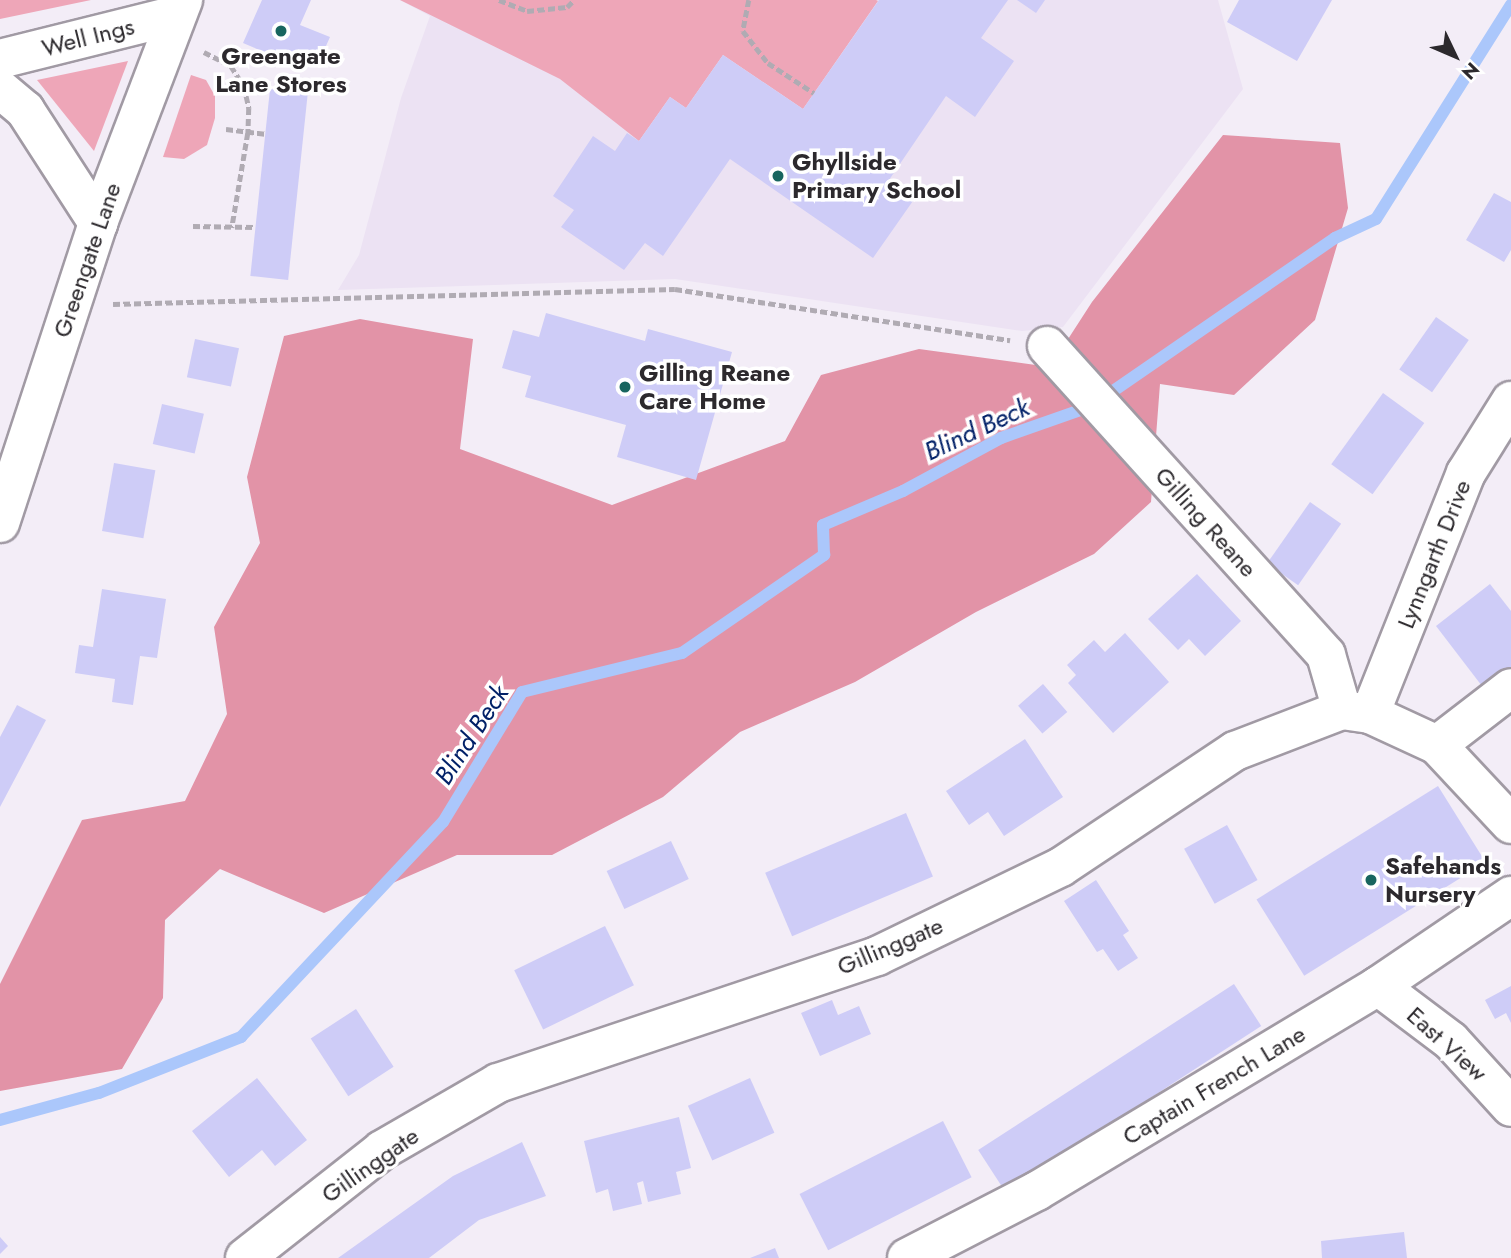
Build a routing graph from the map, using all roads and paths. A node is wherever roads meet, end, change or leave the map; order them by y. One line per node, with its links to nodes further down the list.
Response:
1 (499, 0): 2 (path)
2 (574, 0)
3 (749, 0): 7 (path)
4 (176, 17): 5 (street, Well Ings); 9 (path); 11 (street, Greengate Lane)
5 (0, 59)
6 (0, 89): 11 (street)
7 (814, 93)
8 (226, 129): 9 (path)
9 (248, 133): 10 (path); 14 (path)
10 (265, 134)
11 (98, 223): 15 (street, Greengate Lane)
12 (193, 226): 14 (path)
13 (254, 227): 14 (path)
14 (232, 228)
15 (70, 305): 16 (path); 18 (street, Greengate Lane)
16 (1047, 346): 20 (street, Gilling Reane)
17 (1511, 401): 20 (street, Lynngarth Drive)
18 (0, 523)
19 (1511, 688): 21 (street)
20 (1356, 712): 21 (street); 26 (street, Gillinggate)
21 (1437, 745): 22 (street)
22 (1511, 824)
23 (1511, 896): 24 (street, Captain French Lane)
24 (1378, 986): 25 (street, East View); 27 (street, Captain French Lane)
25 (1511, 1107)
26 (245, 1258)
27 (907, 1258)

